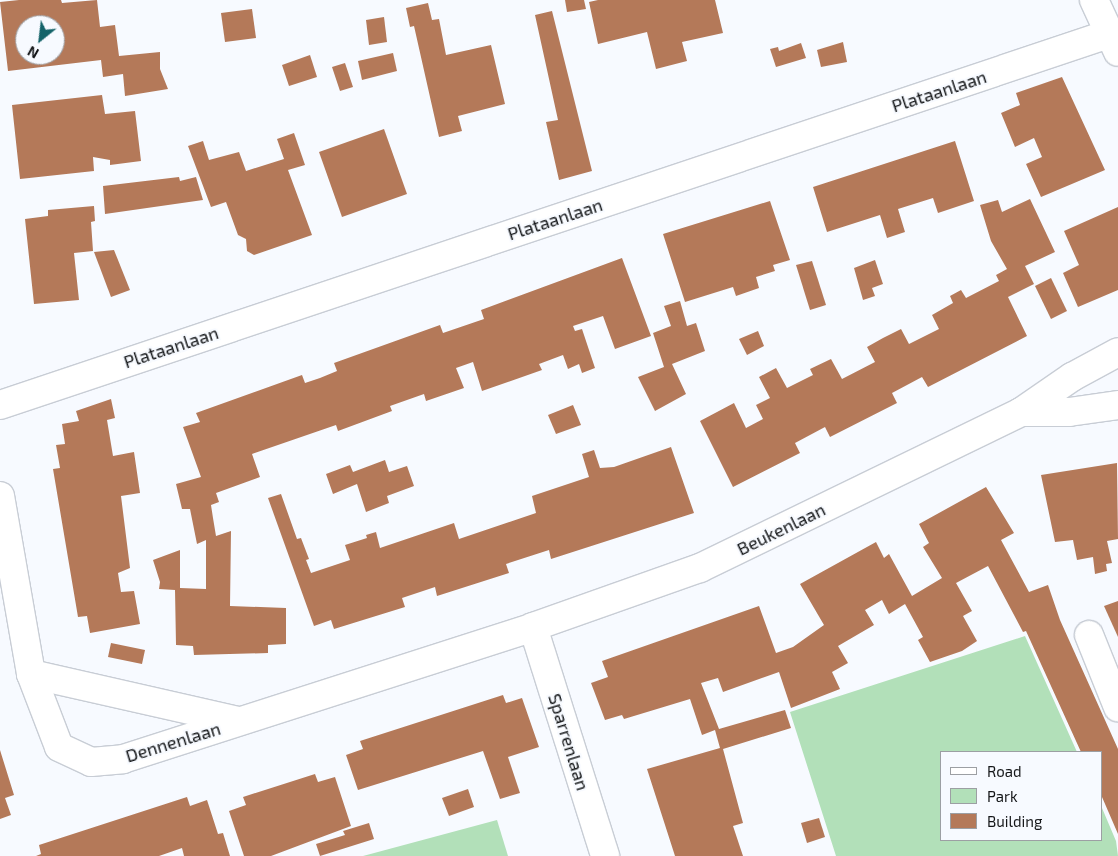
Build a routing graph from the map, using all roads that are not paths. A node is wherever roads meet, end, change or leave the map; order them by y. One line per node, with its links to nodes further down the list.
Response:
1 (1094, 0): 2 (street)
2 (1114, 43): 4 (street, Plataanlaan)
3 (1118, 352): 6 (street, Beukenlaan)
4 (0, 404)
5 (1118, 405): 6 (street, Beukenlaan)
6 (1021, 412): 8 (street, Beukenlaan)
7 (0, 496): 10 (street, Dennenlaan)
8 (534, 627): 12 (street, Dennenlaan); 13 (street, Sparrenlaan)
9 (1089, 635): 11 (street)
10 (31, 674): 12 (street); 12 (street, Dennenlaan)
11 (1118, 707)
12 (240, 722)
13 (605, 856)

